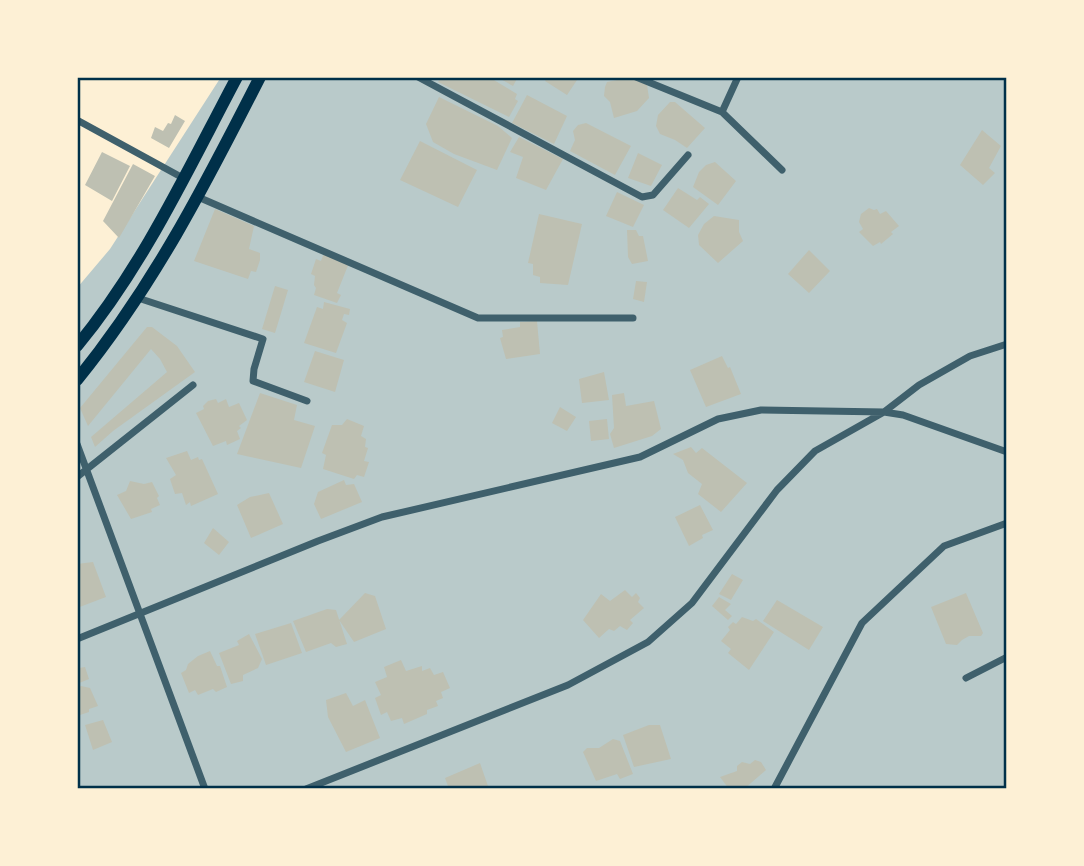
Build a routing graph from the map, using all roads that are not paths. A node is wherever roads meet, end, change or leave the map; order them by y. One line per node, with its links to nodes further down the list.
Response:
1 (237, 77): 10 (main road)
2 (260, 77): 11 (main road)
3 (418, 77): 8 (street)
4 (636, 77): 6 (street)
5 (738, 77): 6 (street)
6 (722, 112): 9 (street)
7 (77, 120): 10 (street)
8 (688, 155)
9 (782, 170)
10 (183, 178): 15 (main road)
11 (198, 197): 12 (main road); 13 (street)
12 (138, 298): 16 (main road); 18 (street)
13 (633, 318)
14 (1007, 344): 19 (street)
15 (77, 346)
16 (77, 380)
17 (193, 385): 22 (street)
18 (307, 401)
19 (884, 412): 21 (street); 25 (street); 30 (street)
20 (77, 444): 22 (street)
21 (1007, 452)
22 (86, 470): 23 (street); 25 (street)
23 (77, 477)
24 (1007, 523): 31 (street)
25 (140, 614): 26 (street); 29 (street)
26 (77, 639)
27 (1007, 657): 28 (street)
28 (966, 678)
29 (205, 789)
30 (306, 789)
31 (774, 789)

